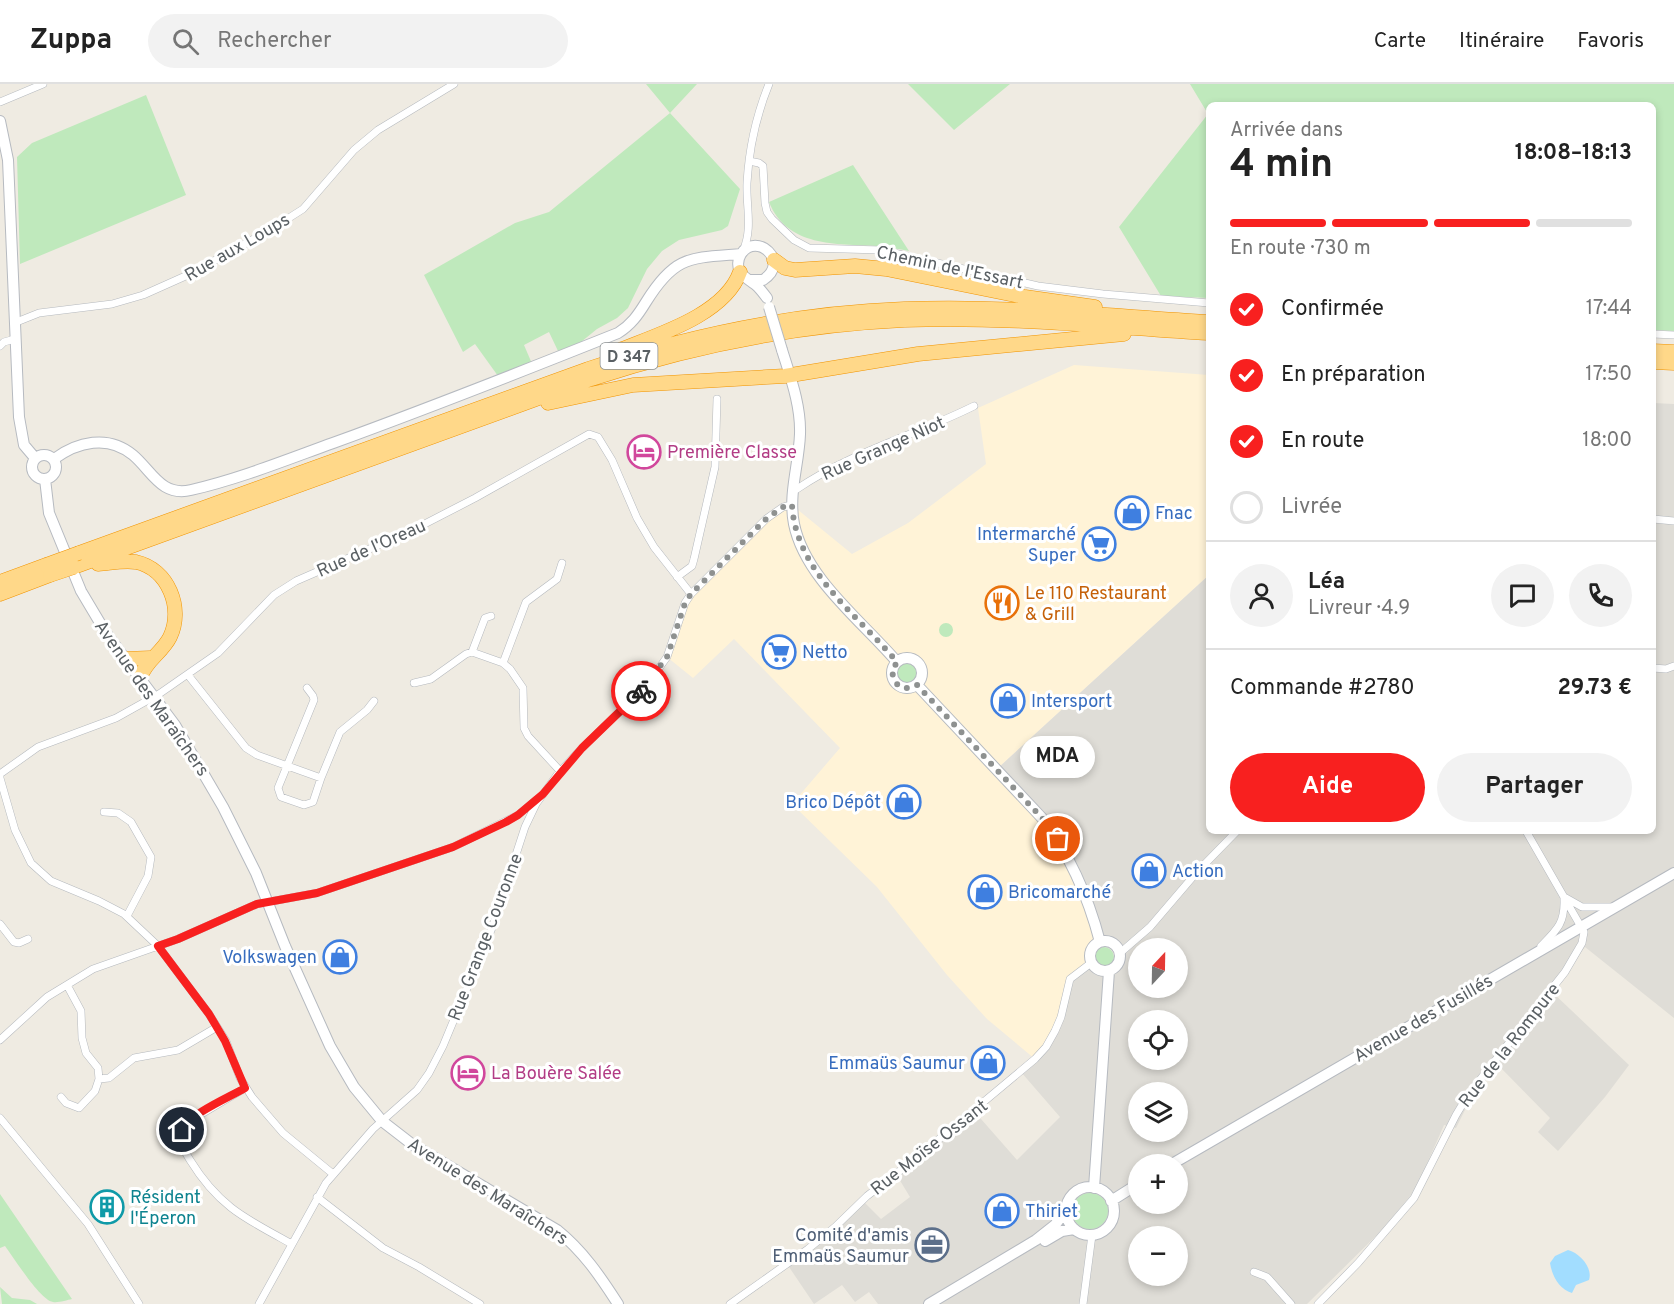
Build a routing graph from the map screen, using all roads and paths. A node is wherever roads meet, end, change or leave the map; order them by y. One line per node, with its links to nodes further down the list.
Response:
1 (43, 84): 4 (street)
2 (454, 84): 15 (street, Rue aux Loups)
3 (769, 84): 6 (street)
4 (0, 102)
5 (0, 121): 15 (street)
6 (749, 162): 7 (street); 13 (street, Chemin de l'Essart)
7 (750, 230): 8 (street); 10 (street)
8 (763, 247): 9 (street); 10 (street)
9 (774, 260): 11 (street); 16 (highway)
10 (742, 265): 11 (street); 12 (street); 27 (highway); 32 (street)
11 (768, 277): 12 (street)
12 (768, 303): 26 (street, bridge)
13 (1206, 303)
14 (1206, 322): 16 (highway, D 347)
15 (14, 323): 20 (street)
16 (1162, 325): 17 (highway, D 347); 26 (highway); 27 (highway, D 347); 30 (highway, D 347)
17 (1206, 332)
18 (1656, 334): 19 (street)
19 (1674, 335)
20 (15, 339): 21 (street); 31 (street)
21 (0, 346)
22 (1656, 351): 23 (highway)
23 (1674, 352)
24 (1656, 362): 25 (highway)
25 (1674, 363)
26 (789, 376): 30 (highway); 34 (street)
27 (558, 380): 38 (highway, D 347)
28 (717, 399): 41 (street)
29 (974, 406): 34 (street, Rue Grange Niot)
30 (510, 409): 38 (highway, D 347)
31 (35, 458): 32 (street); 33 (street)
32 (54, 459): 33 (street)
33 (45, 479): 48 (street, Avenue des Maraîchers)
34 (793, 490): 35 (street)
35 (792, 505): 44 (street, Rue Grange Couronne); 49 (street)
36 (1656, 519): 37 (street)
37 (1674, 521)
38 (80, 562): 40 (highway, D 347, bridge); 47 (highway)
39 (562, 563): 50 (street)
40 (48, 570): 42 (highway, D 347); 43 (highway, D 347)
41 (677, 577): 44 (street, Rue de l'Oreau); 53 (street, Rue de l'Oreau)
42 (0, 582)
43 (0, 594)
44 (691, 594): 61 (street, Rue Grange Couronne)
45 (491, 616): 46 (street)
46 (472, 652): 50 (street); 55 (street)
47 (150, 658): 48 (highway); 54 (highway)
48 (125, 659): 54 (street, Avenue des Maraîchers)
49 (897, 662): 56 (street); 56 (street)
50 (503, 663): 61 (street)
51 (1674, 666): 52 (street)
52 (1656, 668)
53 (188, 675): 58 (street, Rue de l'Oreau); 60 (street)
54 (140, 678): 58 (street, Avenue des Maraîchers)
55 (414, 682)
56 (917, 685): 78 (street)
57 (308, 688): 60 (street)
58 (154, 697): 62 (street, Rue de l'Oreau); 72 (street, Avenue des Maraîchers)
59 (374, 701): 63 (street)
60 (286, 766): 63 (street); 63 (street)
61 (561, 772): 64 (street, Rue Grange Couronne)
62 (0, 776): 74 (street)
63 (321, 778)
64 (543, 794): 66 (street); 67 (street, Rue Grange Couronne)
65 (104, 812): 74 (street)
66 (518, 815): 67 (street); 72 (street)
67 (529, 818): 91 (street, Rue Grange Couronne)
68 (1234, 834): 81 (street)
69 (1528, 834): 71 (street)
70 (1674, 873): 73 (street, Avenue des Fusillés)
71 (1564, 897): 73 (street); 76 (street); 80 (street)
72 (268, 901): 79 (street); 91 (street, Avenue des Maraîchers)
73 (1614, 907): 76 (street, Avenue des Fusillés)
74 (127, 916): 79 (street)
75 (0, 924): 77 (street)
76 (1581, 926): 80 (street, Avenue des Fusillés); 112 (street, Rue de la Rompure)
77 (27, 939)
78 (1100, 942): 81 (street); 82 (street)
79 (158, 946): 84 (street); 85 (street)
80 (1535, 952): 92 (street, Avenue des Fusillés)
81 (1120, 953): 83 (street)
82 (1091, 963): 83 (street); 108 (street, Rue Moïse Ossant)
83 (1109, 971): 94 (street)
84 (67, 985): 86 (street); 87 (street)
85 (217, 1027): 87 (street); 88 (street)
86 (0, 1040)
87 (99, 1078): 89 (street)
88 (245, 1088): 93 (street); 101 (street)
89 (62, 1096)
90 (0, 1118): 104 (street)
91 (382, 1121): 93 (street, Rue Grange Couronne); 107 (street, Avenue des Maraîchers)
92 (1188, 1155)
93 (333, 1174): 96 (street, Rue Grange Couronne)
94 (1094, 1188): 97 (street); 98 (street)
95 (1128, 1190): 97 (street)
96 (318, 1197): 101 (street, Rue Grange Couronne); 106 (street)
97 (1111, 1201): 100 (street)
98 (1066, 1210): 99 (street); 103 (street)
99 (1074, 1229): 100 (street); 103 (street)
100 (1092, 1235): 110 (street)
101 (292, 1244): 105 (street, Rue Grange Couronne)
102 (1254, 1272): 111 (street)
103 (962, 1285): 109 (street)
104 (139, 1304)
105 (259, 1304)
106 (480, 1304)
107 (618, 1304)
108 (730, 1304)
109 (929, 1304)
110 (1083, 1304)
111 (1291, 1304)
112 (1318, 1304)

